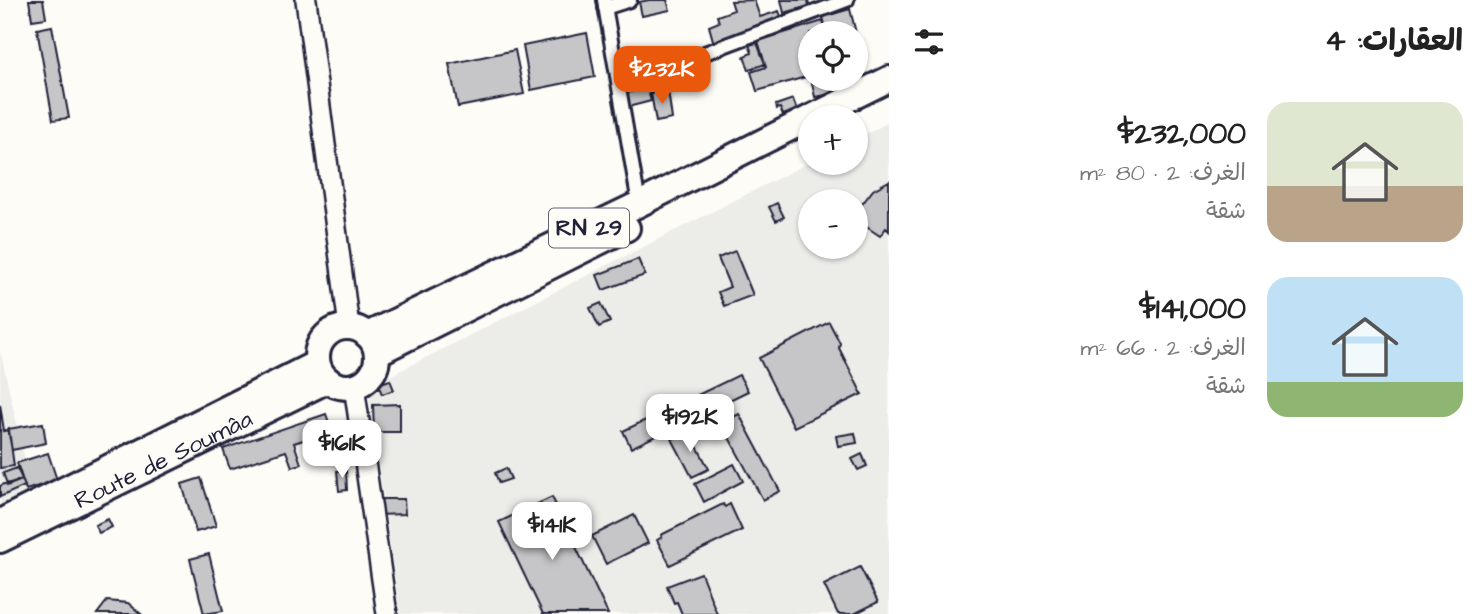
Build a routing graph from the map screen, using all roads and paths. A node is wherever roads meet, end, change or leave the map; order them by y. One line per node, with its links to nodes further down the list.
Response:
1 (306, 0): 13 (main road)
2 (630, 0): 4 (street)
3 (846, 0): 6 (street)
4 (604, 4): 6 (street)
5 (889, 79): 8 (highway, RN 29)
6 (619, 85): 12 (street)
7 (889, 97): 9 (highway)
8 (837, 105)
9 (868, 108)
10 (798, 124): 12 (highway, RN 29)
11 (798, 142): 13 (highway)
12 (639, 204): 13 (highway, RN 29)
13 (365, 338): 14 (highway); 15 (highway)
14 (323, 372): 15 (highway); 16 (highway); 17 (highway, Route de Soumâa)
15 (354, 386): 18 (main road)
16 (0, 522)
17 (0, 540)
18 (387, 614)

